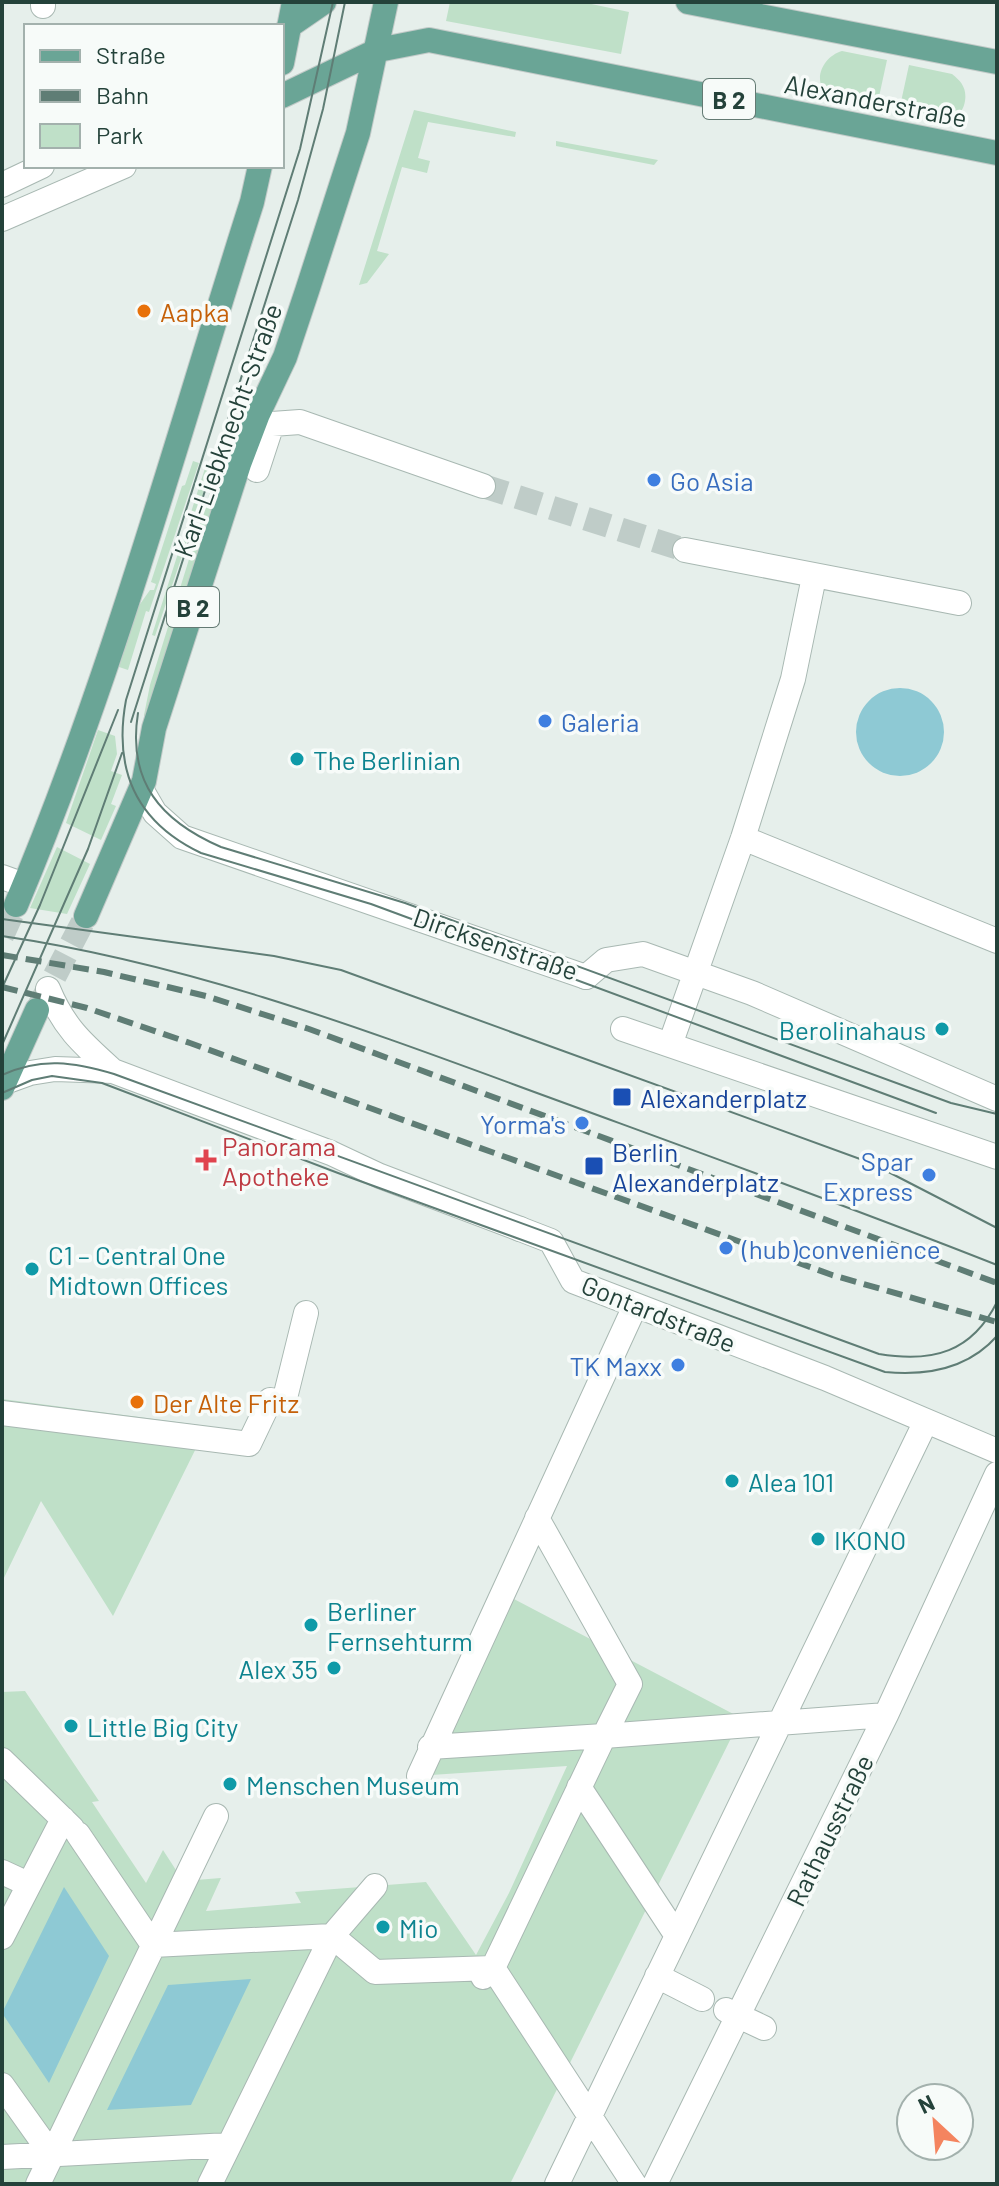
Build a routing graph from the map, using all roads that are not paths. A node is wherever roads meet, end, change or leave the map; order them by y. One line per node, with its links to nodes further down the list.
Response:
1 (324, 2): 4 (main road)
2 (386, 2): 6 (main road, Karl-Liebknecht-Straße)
3 (688, 2): 7 (main road)
4 (288, 20): 5 (main road)
5 (284, 49)
6 (378, 50): 8 (main road, Alexanderstraße); 9 (main road, Alexanderstraße / B 2); 20 (main road, Karl-Liebknecht-Straße / B 2)
7 (997, 62)
8 (284, 95)
9 (997, 153)
10 (38, 168): 13 (street)
11 (119, 168): 14 (street)
12 (260, 168): 22 (main road, Karl-Liebknecht-Straße / B 2)
13 (2, 185)
14 (2, 219)
15 (257, 470): 16 (street)
16 (483, 486)
17 (685, 550): 18 (street)
18 (801, 567): 19 (street); 21 (street)
19 (959, 603)
20 (141, 789): 23 (main road, Karl-Liebknecht-Straße / B 2); 25 (street, Dircksenstraße)
21 (743, 838): 24 (street); 25 (street)
22 (14, 889)
23 (86, 916)
24 (997, 941)
25 (696, 972): 28 (street); 31 (street, Dircksenstraße)
26 (42, 1000): 29 (street, Gontardstraße); 30 (main road)
27 (623, 1029): 28 (street)
28 (670, 1045): 32 (street)
29 (113, 1071): 30 (street, Gontardstraße); 33 (street, Gontardstraße)
30 (3, 1085)
31 (997, 1099)
32 (997, 1157)
33 (635, 1306): 36 (street, Gontardstraße); 39 (street)
34 (306, 1313): 35 (street)
35 (2, 1413)
36 (926, 1421): 37 (street, Gontardstraße); 41 (street)
37 (997, 1451)
38 (997, 1474): 40 (street, Rathausstraße)
39 (537, 1518): 42 (street); 43 (street)
40 (886, 1715): 41 (street); 58 (street, Rathausstraße)
41 (780, 1723): 42 (street); 53 (street)
42 (604, 1736): 43 (street); 46 (street)
43 (430, 1747): 45 (street)
44 (2, 1760): 48 (street)
45 (419, 1776)
46 (579, 1787): 53 (street); 56 (street)
47 (216, 1816): 55 (street)
48 (71, 1827): 50 (street); 55 (street)
49 (2, 1872): 50 (street)
50 (28, 1884): 54 (street)
51 (375, 1886): 52 (street)
52 (332, 1936): 55 (street); 56 (street); 62 (street)
53 (677, 1936): 57 (street)
54 (2, 1937)
55 (153, 1945): 63 (street)
56 (486, 1973): 61 (street)
57 (657, 1976): 58 (street); 61 (street)
58 (721, 2008): 59 (street); 69 (street, Rathausstraße)
59 (764, 2028)
60 (2, 2085): 63 (street)
61 (590, 2116): 67 (street); 68 (street)
62 (229, 2145): 63 (street); 66 (street)
63 (52, 2155): 64 (street); 65 (street)
64 (2, 2157)
65 (38, 2184)
66 (210, 2184)
67 (557, 2184)
68 (634, 2184)
69 (655, 2184)

